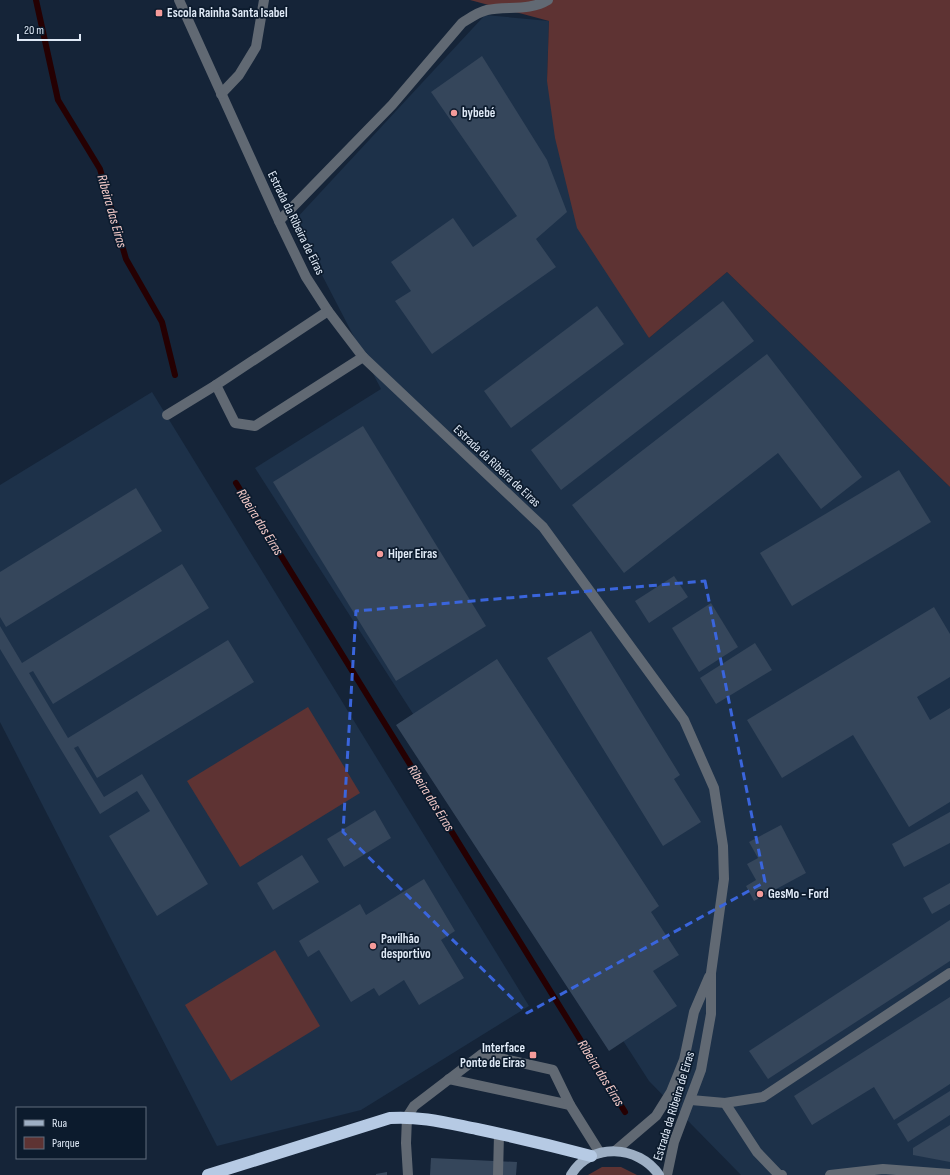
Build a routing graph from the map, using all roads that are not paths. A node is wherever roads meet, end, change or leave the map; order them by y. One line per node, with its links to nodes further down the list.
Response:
1 (179, 0): 4 (street, Estrada da Ribeira de Eiras)
2 (264, 0): 4 (street)
3 (548, 0): 5 (street)
4 (221, 94): 5 (street, Estrada da Ribeira de Eiras)
5 (279, 221): 6 (street, Estrada da Ribeira de Eiras)
6 (328, 311): 7 (street, Estrada da Ribeira de Eiras); 8 (street)
7 (363, 357): 8 (street); 10 (street, Estrada da Ribeira de Eiras)
8 (216, 385): 9 (street)
9 (166, 415)
10 (711, 973): 13 (street, Estrada da Ribeira de Eiras); 18 (street, Estrada da Ribeira de Eiras)
11 (950, 973): 14 (street)
12 (448, 1079): 15 (street); 15 (street); 16 (street)
13 (690, 1100): 14 (street); 26 (street, Estrada da Ribeira de Eiras)
14 (725, 1103): 27 (street)
15 (570, 1105): 19 (street)
16 (408, 1117): 17 (highway); 21 (highway); 22 (street)
17 (500, 1134): 19 (highway); 23 (street)
18 (615, 1151): 19 (main road); 25 (main road)
19 (595, 1155): 24 (main road)
20 (950, 1174): 28 (street)
21 (208, 1175)
22 (408, 1175)
23 (498, 1175)
24 (571, 1175)
25 (659, 1175)
26 (667, 1175)
27 (782, 1175)
28 (830, 1175)

